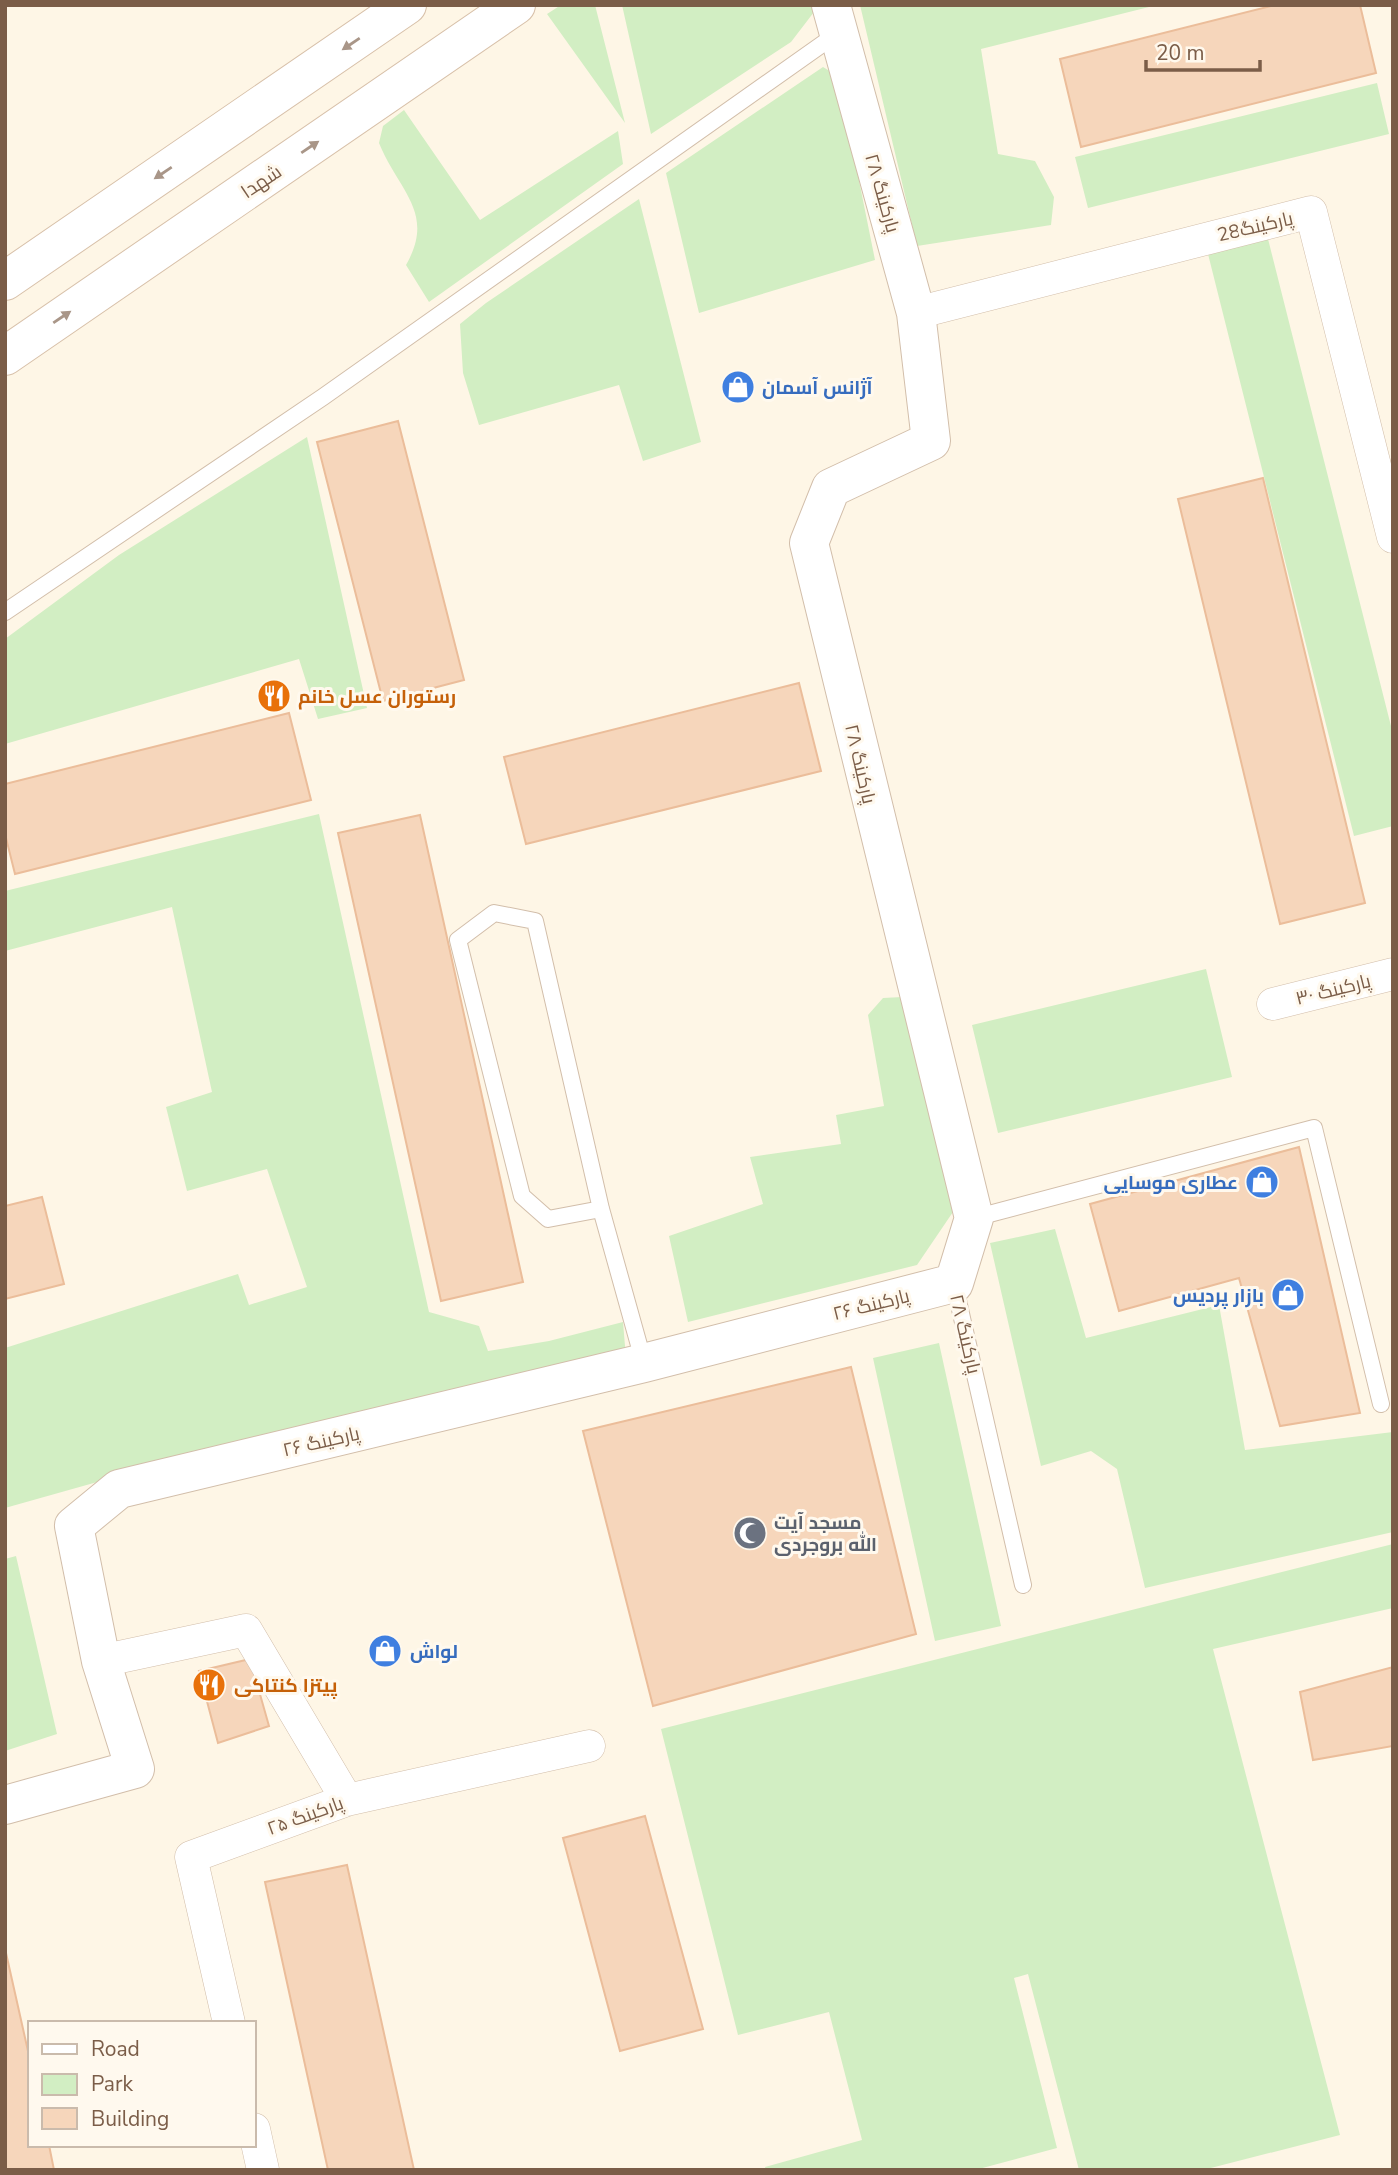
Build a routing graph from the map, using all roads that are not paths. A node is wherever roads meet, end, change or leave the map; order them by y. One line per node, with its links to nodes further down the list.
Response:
1 (407, 5): 4 (street, one-way to 4)
2 (516, 5): 5 (street, شهدا)
3 (834, 19): 7 (street, پارکینگ ۲۸); 10 (lane)
4 (316, 68): 5 (street); 6 (street, one-way to 6)
5 (350, 119): 8 (street, شهدا, one-way to 5)
6 (5, 281)
7 (916, 313): 9 (street, پارکینگ28); 14 (street, پارکینگ ۲۸)
8 (5, 356)
9 (1393, 537)
10 (5, 612)
11 (1393, 974): 12 (street, پارکینگ ۳۰)
12 (1273, 1004)
13 (601, 1209): 13 (lane); 16 (lane)
14 (974, 1219): 15 (street, پارکینگ ۲۸); 17 (lane)
15 (954, 1283): 16 (street, پارکینگ ۲۶); 18 (lane, پارکینگ ۲۸)
16 (644, 1363): 19 (street, پارکینگ ۲۶)
17 (1381, 1404)
18 (1023, 1585)
19 (101, 1661): 21 (street); 22 (street, پارکینگ ۲۶)
20 (589, 1746): 21 (street, پارکینگ ۲۵)
21 (347, 1800): 23 (street, پارکینگ ۲۵)
22 (5, 1805)
23 (229, 2021)
24 (256, 2138): 25 (street)
25 (263, 2170)

